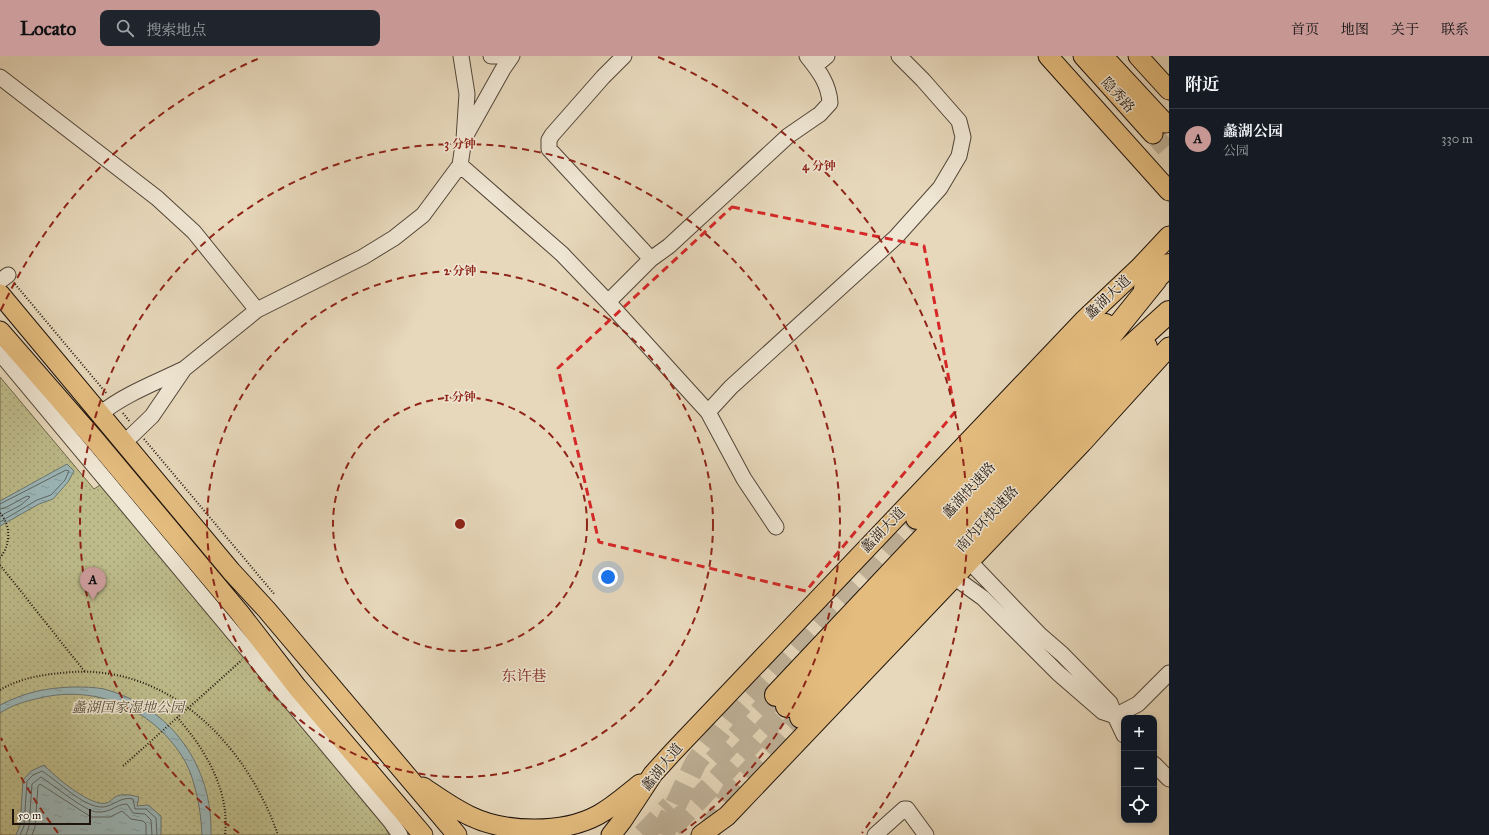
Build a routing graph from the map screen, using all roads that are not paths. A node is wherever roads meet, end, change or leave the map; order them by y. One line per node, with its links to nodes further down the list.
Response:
1 (461, 56): 15 (street)
2 (491, 56): 3 (street)
3 (498, 56)
4 (512, 56): 15 (street)
5 (624, 56): 19 (street)
6 (827, 56): 12 (street)
7 (899, 56): 31 (street)
8 (1048, 56): 17 (main road)
9 (1082, 56): 10 (main road, 隐秀路)
10 (1103, 56)
11 (1138, 56): 14 (main road)
12 (811, 61): 19 (street)
13 (0, 77): 23 (street)
14 (1169, 90)
15 (464, 139): 16 (street)
16 (460, 165): 22 (street); 23 (street)
17 (1169, 192)
18 (1169, 236): 42 (main road, 蠡湖大道)
19 (652, 259): 22 (street)
20 (1162, 272): 33 (highway); 38 (highway, 蠡湖快速路)
21 (0, 294): 30 (main road)
22 (608, 302): 31 (street)
23 (257, 310): 29 (street)
24 (1169, 312): 38 (highway, 蠡湖快速路)
25 (1169, 317): 38 (highway, 南内环快速路)
26 (0, 331): 45 (main road)
27 (1169, 347): 35 (main road)
28 (0, 353): 47 (street)
29 (184, 369): 30 (street); 32 (street)
30 (107, 408): 32 (main road)
31 (708, 412): 34 (street)
32 (131, 437): 43 (main road)
33 (917, 518)
34 (776, 527)
35 (969, 562): 36 (main road); 39 (street)
36 (954, 577): 39 (street); 46 (main road)
37 (1169, 673): 39 (street)
38 (788, 706)
39 (1115, 716): 40 (street)
40 (1121, 729)
41 (1157, 767): 44 (street)
42 (653, 774): 43 (main road); 51 (main road, 蠡湖大道)
43 (408, 778): 50 (main road)
44 (1169, 779)
45 (402, 811): 48 (main road); 49 (main road)
46 (727, 816): 52 (main road); 53 (main road)
47 (400, 835)
48 (408, 835)
49 (423, 835)
50 (457, 835)
51 (611, 835)
52 (701, 835)
53 (711, 835)
54 (875, 835): 55 (street)
55 (926, 835)

